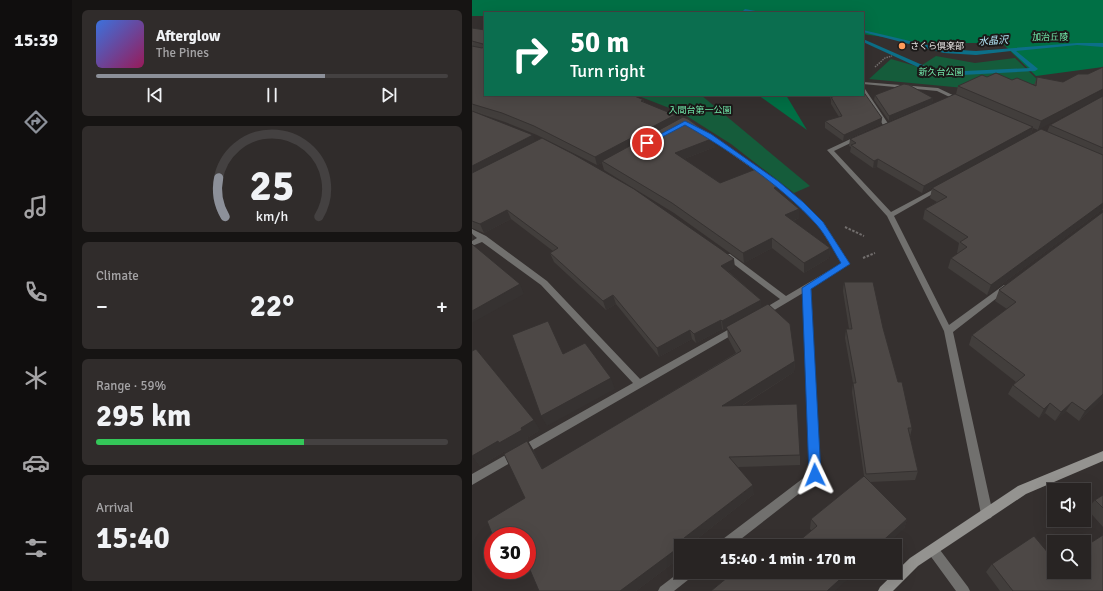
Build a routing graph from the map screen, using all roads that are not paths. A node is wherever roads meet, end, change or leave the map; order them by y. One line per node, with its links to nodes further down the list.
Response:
1 (864, 83): 3 (street)
2 (864, 92): 6 (street)
3 (954, 97): 4 (street); 5 (street)
4 (940, 103)
5 (968, 103)
6 (886, 125)
7 (697, 129): 16 (street)
8 (865, 134): 10 (street)
9 (944, 186): 10 (street)
10 (890, 215): 18 (street)
11 (472, 231): 12 (street)
12 (483, 238): 13 (street); 19 (street)
13 (472, 244)
14 (723, 253): 17 (street)
15 (1016, 279): 18 (street)
16 (807, 288): 17 (street); 23 (street)
17 (786, 300): 19 (street)
18 (948, 331): 22 (street)
19 (639, 384): 21 (street)
20 (1103, 456): 22 (street)
21 (472, 480)
22 (987, 514): 24 (street)
23 (732, 539)
24 (933, 550): 27 (street); 28 (street)
25 (680, 579): 26 (street)
26 (664, 591)
27 (884, 591)
28 (964, 591)

